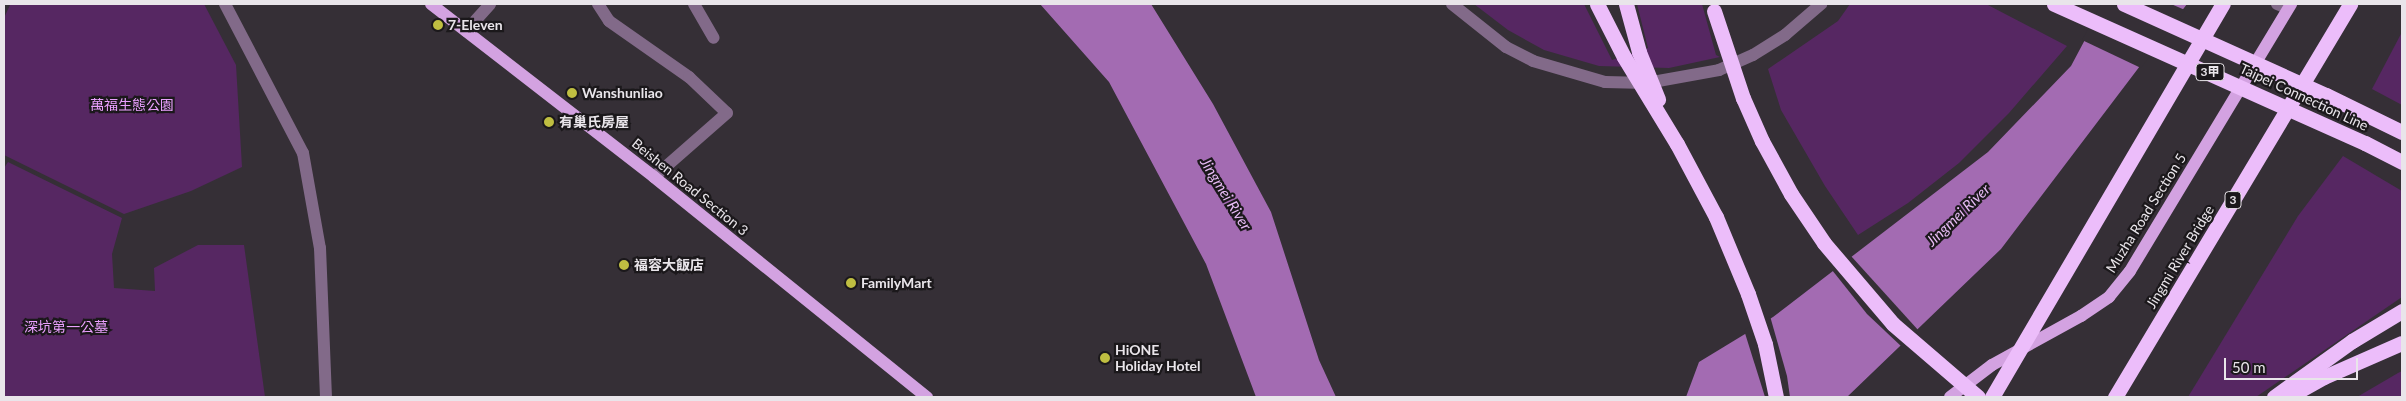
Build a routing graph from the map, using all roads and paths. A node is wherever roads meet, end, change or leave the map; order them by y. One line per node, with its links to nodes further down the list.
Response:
1 (225, 4): 25 (street)
2 (432, 4): 16 (main road, Beishen Road Section 3)
3 (490, 4): 16 (street)
4 (598, 4): 21 (street)
5 (694, 4): 17 (street)
6 (1452, 4): 9 (street)
7 (1597, 4): 19 (highway, bridge)
8 (1626, 4): 19 (highway, bridge)
9 (1820, 4)
10 (2054, 4): 20 (highway, Taipei Connection Line / 3甲, bridge)
11 (2124, 4): 18 (highway, Taipei Connection Line / 3甲, bridge)
12 (2223, 4): 30 (highway, bridge)
13 (2350, 4): 31 (highway, Jingmi River Bridge / 3, bridge)
14 (2286, 5): 28 (main road, Muzha Road Section 5)
15 (1713, 8): 29 (highway, bridge)
16 (466, 31): 21 (main road, Beishen Road Section 3)
17 (714, 38)
18 (2402, 132)
19 (1677, 144): 27 (highway)
20 (2402, 162)
21 (654, 177): 26 (main road, Beishen Road Section 3)
22 (2402, 311): 24 (highway)
23 (2402, 343): 24 (highway)
24 (2320, 371): 32 (highway); 33 (highway)
25 (326, 397)
26 (927, 397)
27 (1776, 397)
28 (1950, 397)
29 (1978, 397)
30 (1992, 397)
31 (2115, 397)
32 (2274, 397)
33 (2288, 397)

